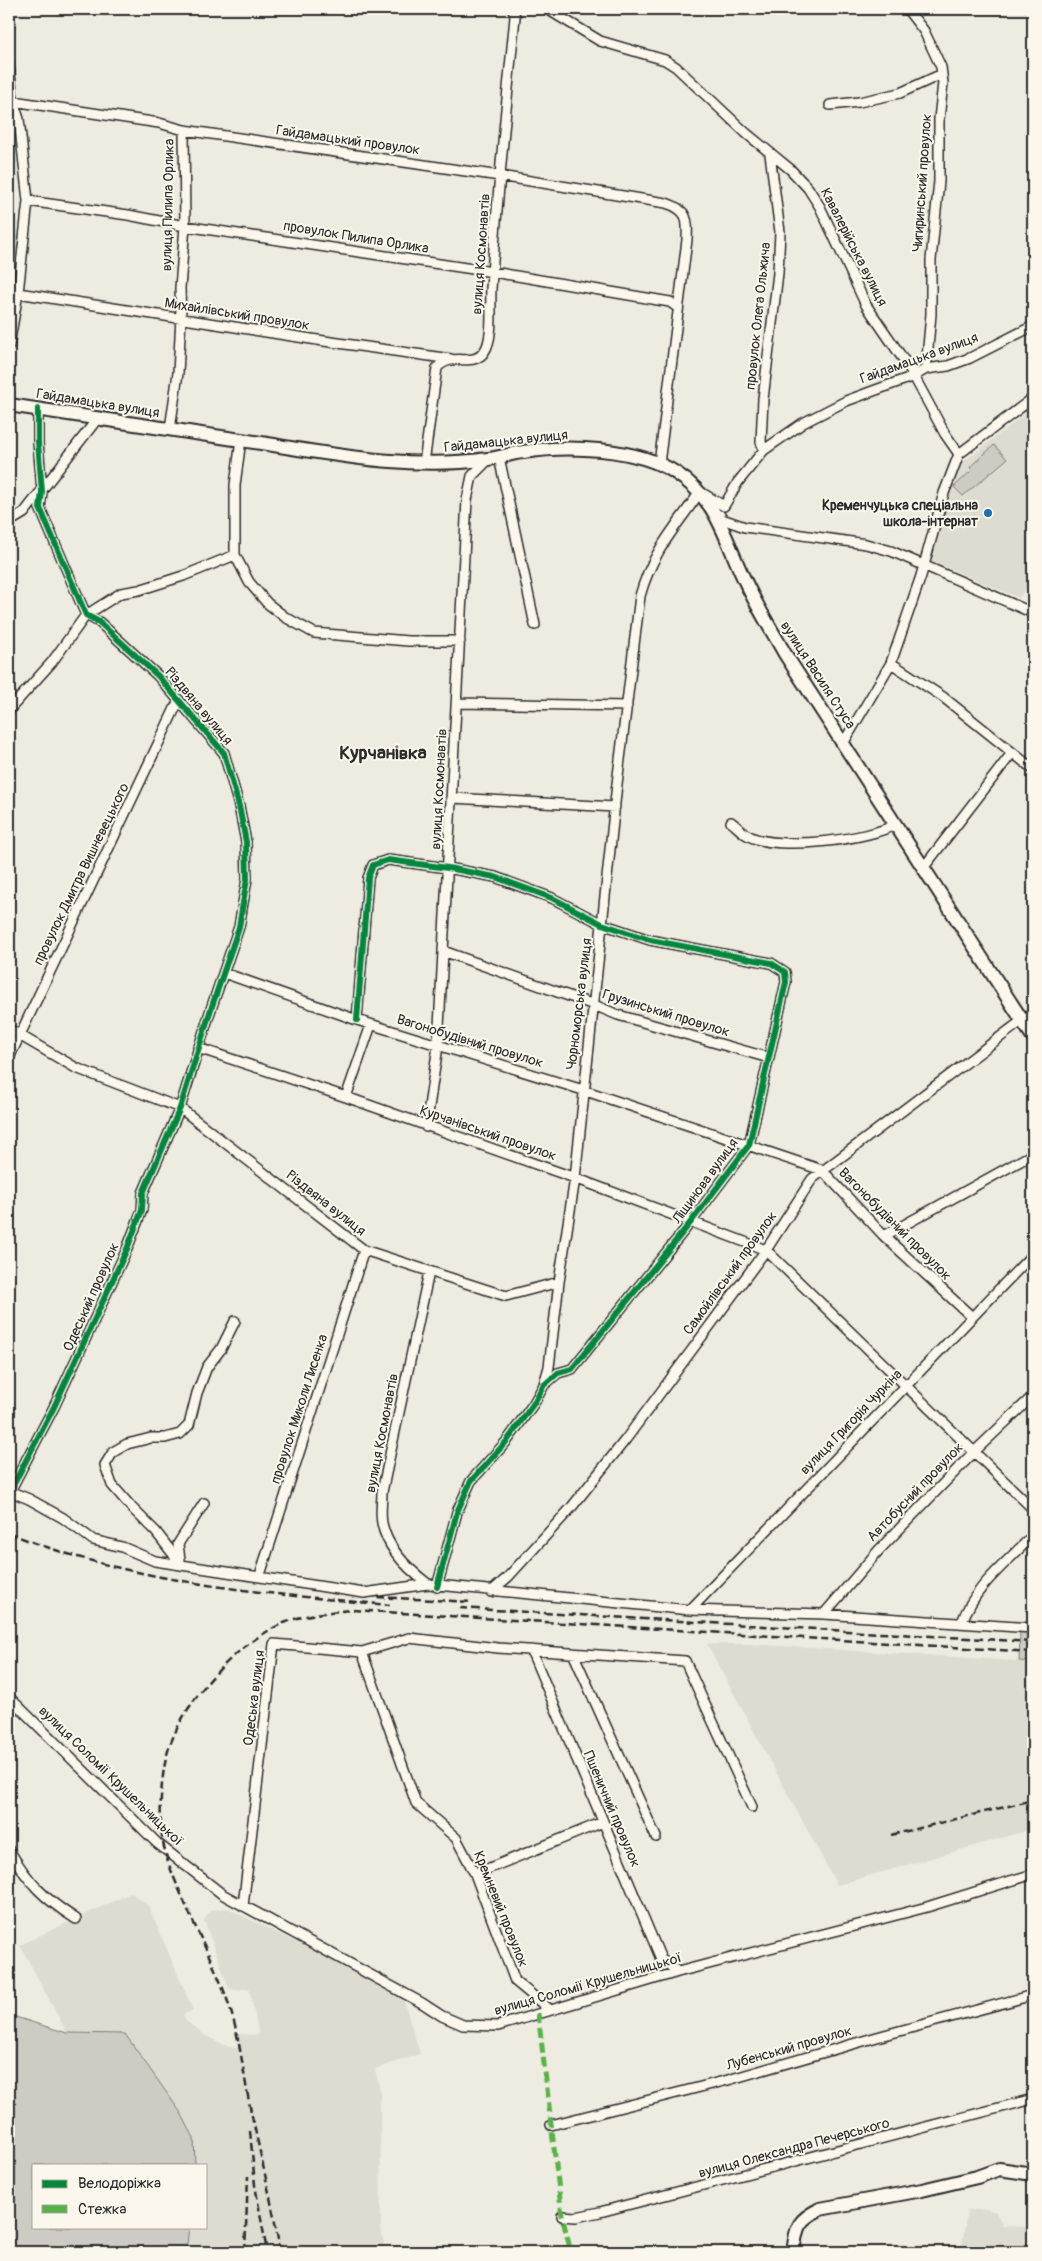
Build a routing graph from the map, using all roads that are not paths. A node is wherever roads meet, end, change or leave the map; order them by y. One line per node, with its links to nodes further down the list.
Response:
1 (513, 9): 10 (street, вулиця Космонавтів)
2 (547, 9): 9 (street, Кавалерійська вулиця)
3 (907, 9): 5 (street, Чигиринський провулок)
4 (9, 65): 6 (street)
5 (942, 74): 7 (street); 20 (street, Чигиринський провулок)
6 (13, 101): 8 (street, Гайдамацький провулок); 11 (street)
7 (830, 105)
8 (184, 130): 10 (street, Гайдамацький провулок); 12 (street, вулиця Пилипа Орлика)
9 (770, 154): 21 (street, Кавалерійська вулиця); 28 (street, провулок Олега Ольжича)
10 (500, 176): 13 (street, вулиця Космонавтів); 15 (street, Гайдамацький провулок)
11 (28, 201): 12 (street, провулок Пилипа Орлика); 14 (street)
12 (185, 226): 13 (street, провулок Пилипа Орлика); 16 (street, вулиця Пилипа Орлика)
13 (493, 272): 15 (street, провулок Пилипа Орлика); 19 (street, вулиця Космонавтів)
14 (18, 293): 16 (street, Михайлівський провулок); 18 (street)
15 (677, 307): 32 (street)
16 (181, 318): 19 (street, Михайлівський провулок); 26 (street, вулиця Пилипа Орлика)
17 (1033, 326): 20 (street, Гайдамацька вулиця)
18 (9, 346)
19 (452, 359): 31 (street)
20 (926, 369): 21 (street, Гайдамацька вулиця)
21 (914, 376): 28 (street, Гайдамацька вулиця); 29 (street, Кавалерійська вулиця)
22 (1033, 398): 29 (street)
23 (9, 405): 24 (main road, Гайдамацька вулиця)
24 (38, 409): 25 (main road, Гайдамацька вулиця); 33 (street)
25 (98, 418): 26 (main road, Гайдамацька вулиця); 33 (street)
26 (170, 429): 27 (main road, Гайдамацька вулиця)
27 (241, 440): 31 (main road, Гайдамацька вулиця); 38 (street)
28 (764, 450): 35 (street, Гайдамацька вулиця)
29 (959, 454): 39 (street)
30 (494, 458): 31 (main road, Гайдамацька вулиця); 32 (main road, Гайдамацька вулиця); 42 (street); 43 (street, вулиця Космонавтів)
31 (424, 463)
32 (660, 464): 34 (main road, Гайдамацька вулиця)
33 (42, 492): 37 (street); 41 (street)
34 (700, 492): 35 (street, Гайдамацька вулиця); 36 (main road, вулиця Василя Стуса); 47 (street, Чорноморська вулиця)
35 (724, 506): 36 (street)
36 (718, 518): 39 (street); 49 (main road, вулиця Василя Стуса)
37 (9, 522)
38 (235, 555): 41 (street); 43 (street)
39 (924, 565): 40 (street); 44 (street)
40 (1033, 613)
41 (86, 615): 45 (street, Різдвяна вулиця); 48 (street)
42 (535, 625)
43 (460, 641): 46 (street, вулиця Космонавтів)
44 (891, 663): 49 (street); 50 (street)
45 (178, 702): 60 (street, Різдвяна вулиця); 66 (street, провулок Дмитра Вишневецького)
46 (458, 703): 47 (street); 52 (street, вулиця Космонавтів)
47 (627, 706): 53 (street, Чорноморська вулиця)
48 (9, 710)
49 (844, 742): 55 (main road, вулиця Василя Стуса)
50 (1012, 754): 51 (street); 56 (street)
51 (1033, 769)
52 (452, 798): 53 (street); 57 (street, вулиця Космонавтів)
53 (615, 808): 58 (street, Чорноморська вулиця)
54 (731, 822): 55 (street)
55 (896, 824): 56 (main road, вулиця Василя Стуса)
56 (924, 867): 62 (main road, вулиця Василя Стуса)
57 (448, 868): 58 (street, Ліщинова вулиця); 59 (street, вулиця Космонавтів); 63 (street, Ліщинова вулиця)
58 (602, 924): 61 (street, Чорноморська вулиця); 71 (street, Ліщинова вулиця)
59 (443, 951): 61 (street, Грузинський провулок); 68 (street, вулиця Космонавтів)
60 (224, 973): 63 (street, Вагонобудівний провулок); 69 (street, Різдвяна вулиця)
61 (594, 1005): 71 (street, Грузинський провулок); 72 (street, Чорноморська вулиця)
62 (1028, 1018): 67 (main road, вулиця Василя Стуса); 78 (street, Самойлівський провулок)
63 (356, 1020): 64 (street, Вагонобудівний провулок)
64 (371, 1025): 68 (street, Вагонобудівний провулок); 73 (street)
65 (9, 1029): 66 (street, Різдвяна вулиця)
66 (20, 1034): 70 (street, провулок Дмитра Вишневецького); 74 (street, Різдвяна вулиця)
67 (1033, 1037)
68 (438, 1046): 72 (street, Вагонобудівний провулок); 75 (street, вулиця Космонавтів)
69 (198, 1048): 73 (street, Курчанівський провулок); 74 (street, Різдвяна вулиця)
70 (9, 1058)
71 (769, 1058): 76 (street, Ліщинова вулиця)
72 (583, 1090): 76 (street, Вагонобудівний провулок); 79 (street, Чорноморська вулиця)
73 (346, 1097): 75 (street, Курчанівський провулок)
74 (180, 1108): 82 (street, Різдвяна вулиця); 93 (street, Одеський провулок)
75 (426, 1126): 79 (street, Курчанівський провулок)
76 (749, 1145): 78 (street, Вагонобудівний провулок); 80 (street, Ліщинова вулиця)
77 (1033, 1154): 81 (street)
78 (822, 1170): 81 (street, Вагонобудівний провулок); 83 (street, Самойлівський провулок)
79 (575, 1178): 80 (street, Курчанівський провулок); 86 (street, Чорноморська вулиця)
80 (691, 1222): 83 (street, Курчанівський провулок); 89 (street, Ліщинова вулиця)
81 (884, 1236): 87 (street, Вагонобудівний провулок)
82 (364, 1250): 85 (street, Різдвяна вулиця); 98 (street, провулок Миколи Лисенка)
83 (766, 1250): 90 (street); 101 (street, Самойлівський провулок)
84 (1033, 1254): 87 (street, вулиця Григорія Чуркіна)
85 (429, 1272): 86 (street, Різдвяна вулиця); 99 (street, вулиця Космонавтів)
86 (559, 1282): 89 (street, Чорноморська вулиця)
87 (972, 1317): 90 (street, вулиця Григорія Чуркіна)
88 (235, 1321): 97 (street)
89 (544, 1385): 100 (street, Ліщинова вулиця)
90 (906, 1387): 92 (street); 102 (street, вулиця Григорія Чуркіна)
91 (1033, 1396): 92 (street, Автобусний провулок)
92 (974, 1452): 95 (street); 103 (street, Автобусний провулок)
93 (9, 1491): 97 (street)
94 (204, 1503): 97 (street)
95 (1033, 1509)
96 (1033, 1535): 104 (street)
97 (180, 1563): 98 (street)
98 (260, 1576): 99 (street)
99 (428, 1584): 100 (street)
100 (437, 1587): 101 (street)
101 (491, 1592): 102 (street)
102 (690, 1610): 103 (street)
103 (824, 1614): 104 (street)
104 (962, 1622): 105 (street)
105 (1033, 1628)
106 (530, 1650): 107 (street, Одеська вулиця); 108 (street, Одеська вулиця); 112 (street, Пшеничний провулок)
107 (362, 1652): 115 (street, Кремневий провулок); 117 (street, Одеська вулиця)
108 (573, 1653): 111 (street, Одеська вулиця); 113 (street)
109 (9, 1697): 110 (street, вулиця Соломії Крушельницької)
110 (13, 1707): 117 (street, вулиця Соломії Крушельницької)
111 (752, 1807)
112 (603, 1822): 115 (street); 119 (street, Пшеничний провулок)
113 (656, 1837)
114 (9, 1850): 118 (street)
115 (476, 1874): 121 (street, Кремневий провулок)
116 (1033, 1874): 119 (street, вулиця Соломії Крушельницької)
117 (243, 1906): 121 (street, вулиця Соломії Крушельницької)
118 (76, 1919)
119 (678, 1972): 121 (street, вулиця Соломії Крушельницької)
120 (1033, 1995): 123 (street, Лубенський провулок)
121 (549, 2009)
122 (1033, 2099): 125 (street, вулиця Олександра Печерського)
123 (551, 2125)
124 (1033, 2174): 126 (main road)
125 (562, 2216)
126 (793, 2252)

